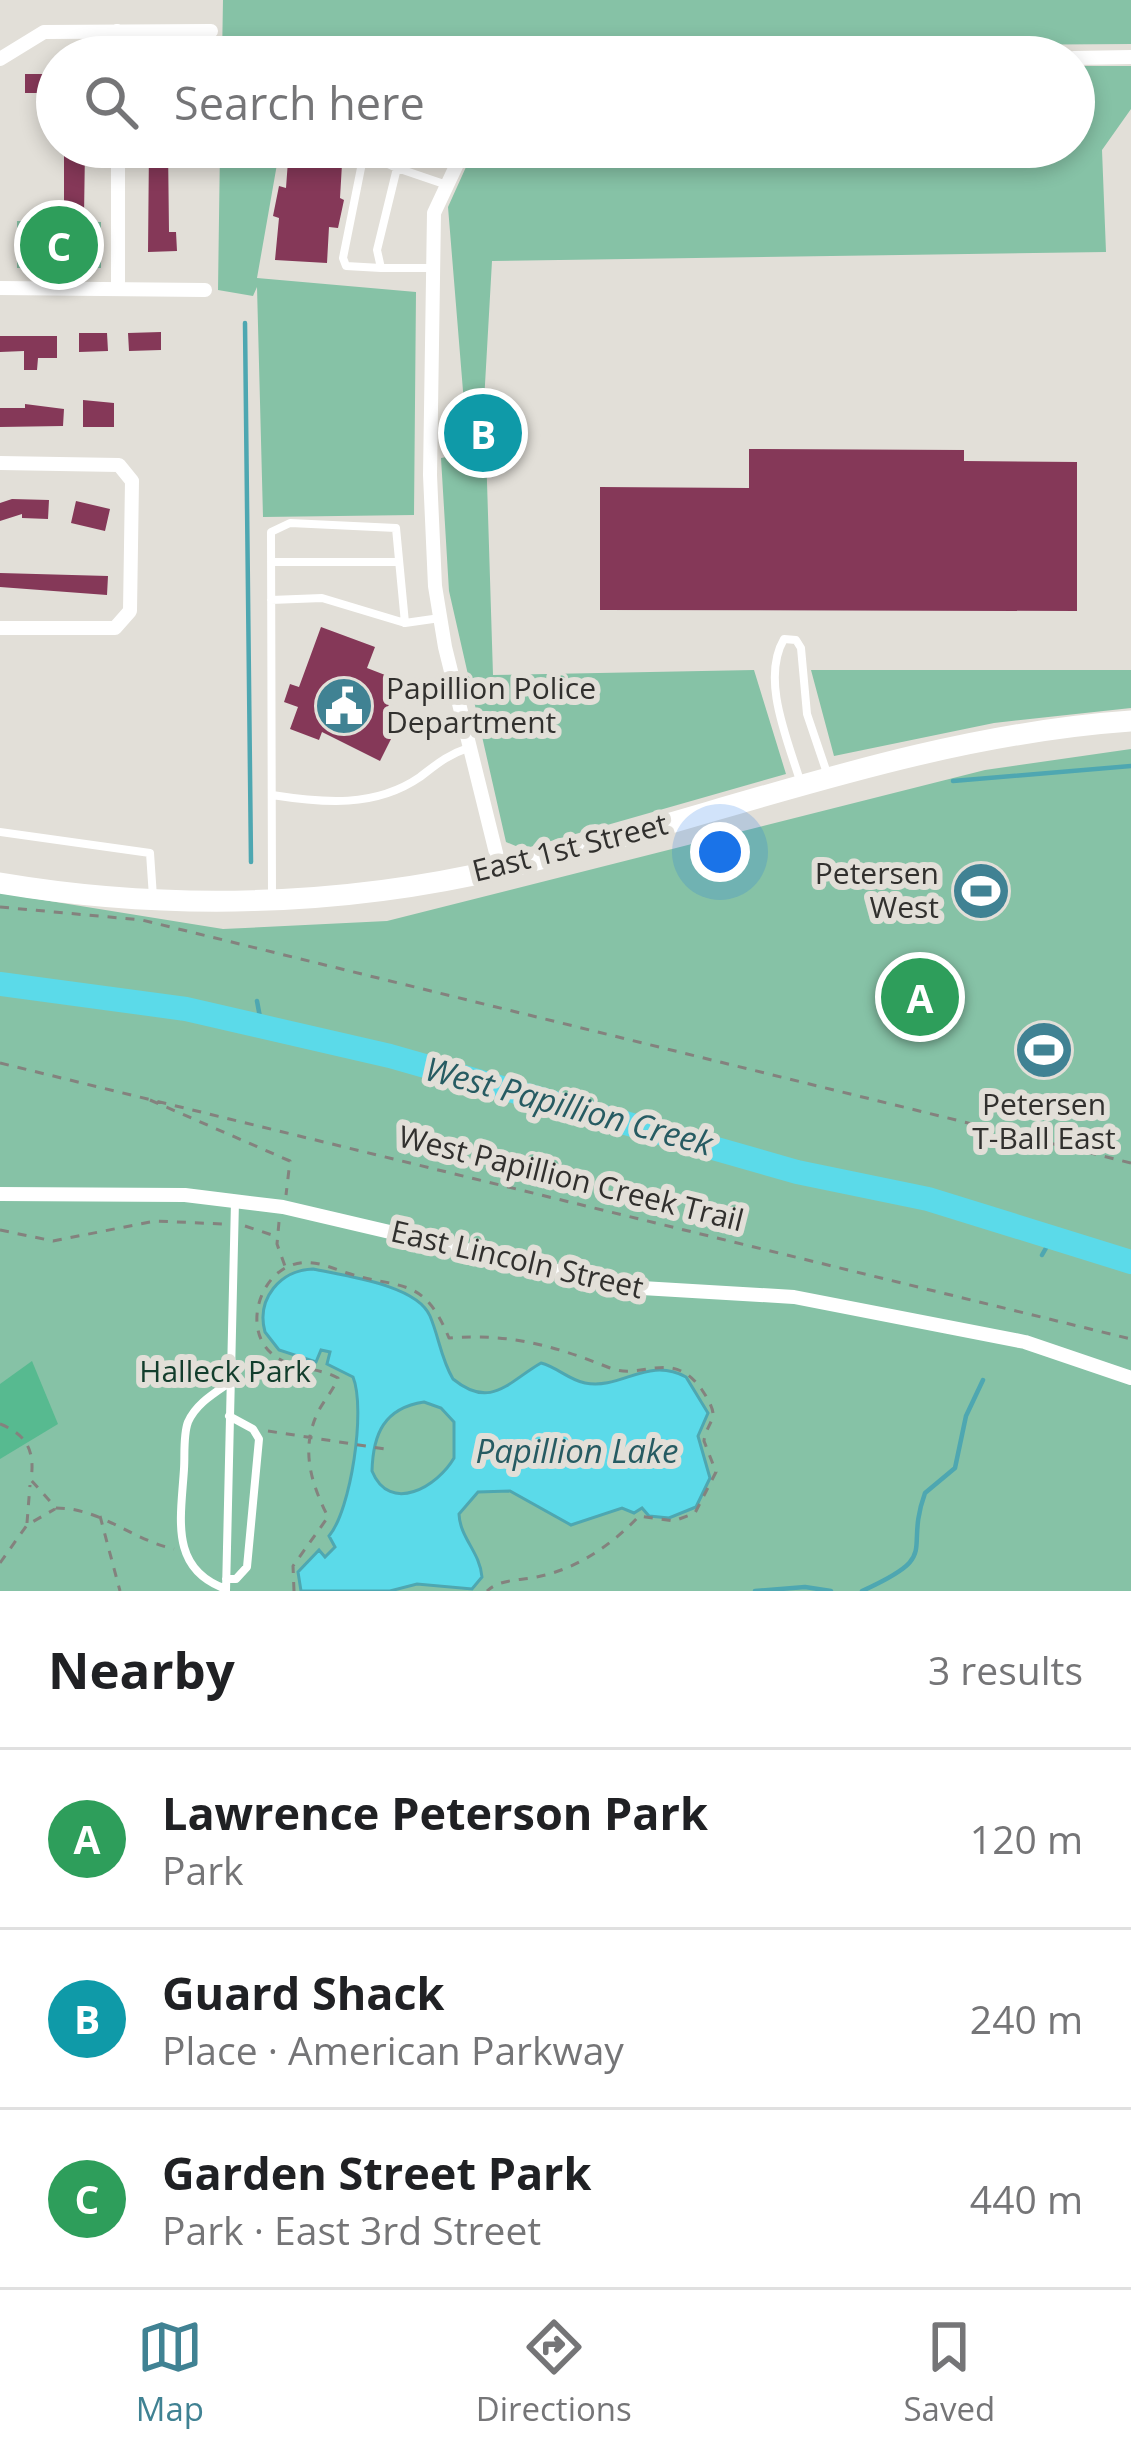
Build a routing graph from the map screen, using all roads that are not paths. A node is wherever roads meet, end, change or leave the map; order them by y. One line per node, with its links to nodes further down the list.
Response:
1 (117, 31): 2 (street); 3 (street); 4 (street)
2 (211, 31)
3 (37, 36)
4 (117, 36)
5 (36, 37): 7 (street)
6 (1131, 57): 8 (street)
7 (0, 58)
8 (1095, 58)
9 (118, 168): 17 (street)
10 (361, 168): 14 (lane)
11 (397, 168): 13 (lane); 14 (lane)
12 (453, 168): 13 (street)
13 (444, 184): 15 (street)
14 (381, 268): 15 (lane)
15 (430, 268): 23 (street)
16 (0, 288): 17 (street)
17 (118, 289): 18 (street)
18 (205, 290)
19 (0, 463): 25 (street)
20 (271, 562): 21 (lane); 21 (lane); 22 (lane)
21 (399, 562): 24 (lane)
22 (271, 600): 24 (lane); 30 (lane)
23 (440, 618): 24 (lane); 27 (street)
24 (405, 623)
25 (0, 628)
26 (1131, 721): 28 (main road, East 1st Street)
27 (468, 748): 30 (lane); 32 (street)
28 (829, 778): 29 (main road, East 1st Street); 29 (lane)
29 (802, 785): 32 (main road, East 1st Street)
30 (272, 795): 35 (lane)
31 (0, 832): 34 (lane)
32 (500, 869): 35 (main road, East 1st Street)
33 (0, 883): 34 (main road, East 1st Street)
34 (153, 899): 35 (main road, East 1st Street)
35 (272, 900)
36 (0, 1194): 37 (street, East Lincoln Street)
37 (235, 1199): 38 (street, East Lincoln Street); 39 (lane)
38 (1131, 1378)
39 (229, 1383): 40 (lane); 41 (lane)
40 (229, 1416): 41 (lane); 41 (lane)
41 (226, 1586)

